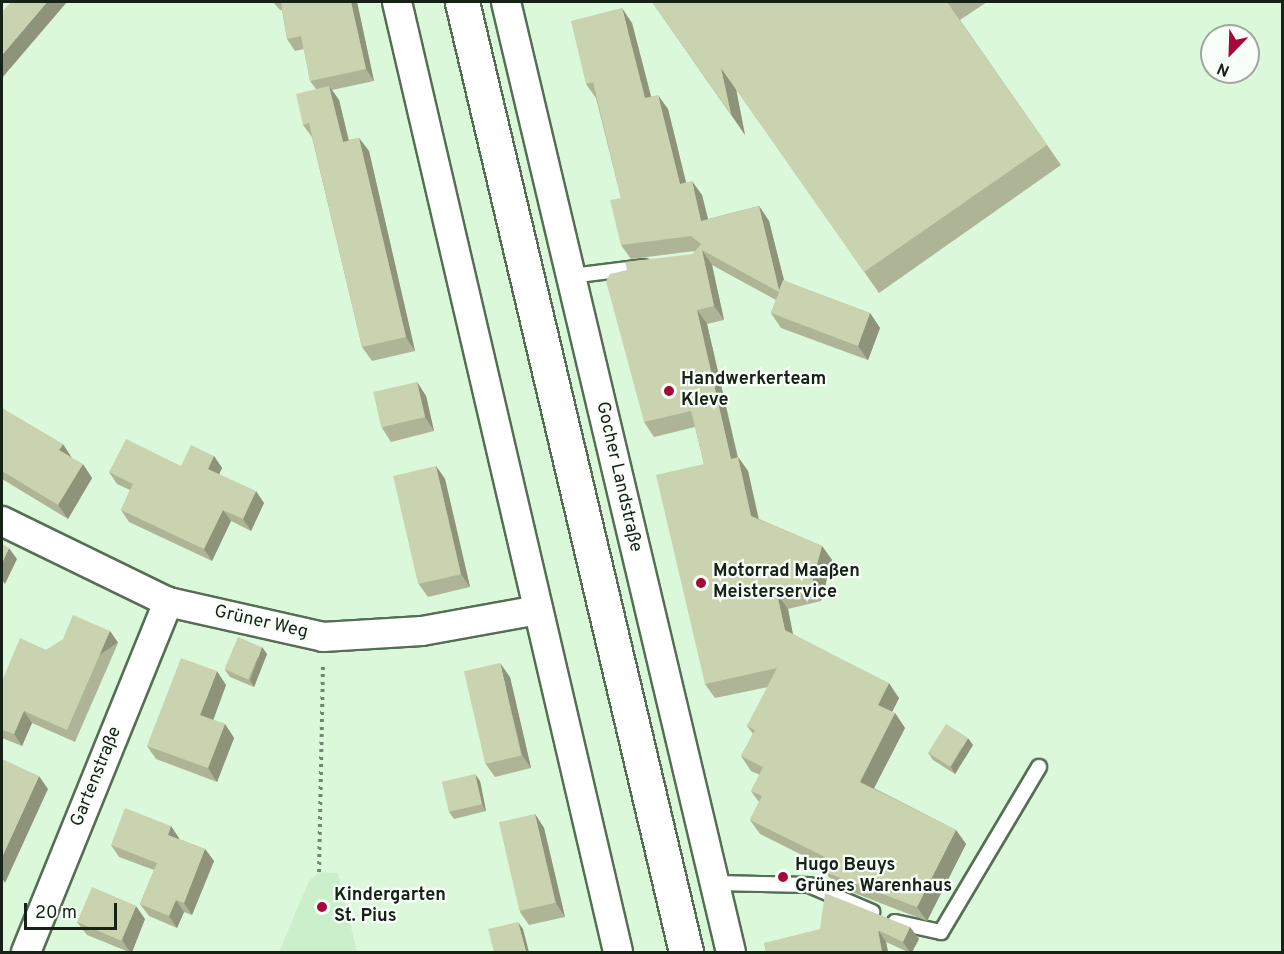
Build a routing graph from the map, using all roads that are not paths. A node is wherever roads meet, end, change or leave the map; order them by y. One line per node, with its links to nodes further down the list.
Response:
1 (397, 2): 8 (street)
2 (462, 2): 13 (main road)
3 (506, 2): 5 (street, Gocher Landstraße)
4 (654, 266): 5 (lane)
5 (571, 276): 10 (street, Gocher Landstraße)
6 (2, 521): 7 (street, Grüner Weg)
7 (168, 602): 8 (street, Grüner Weg); 11 (street, Gartenstraße)
8 (538, 610): 12 (street)
9 (1039, 767): 10 (lane)
10 (714, 884): 14 (street, Gocher Landstraße)
11 (26, 952)
12 (618, 952)
13 (686, 952)
14 (730, 952)

